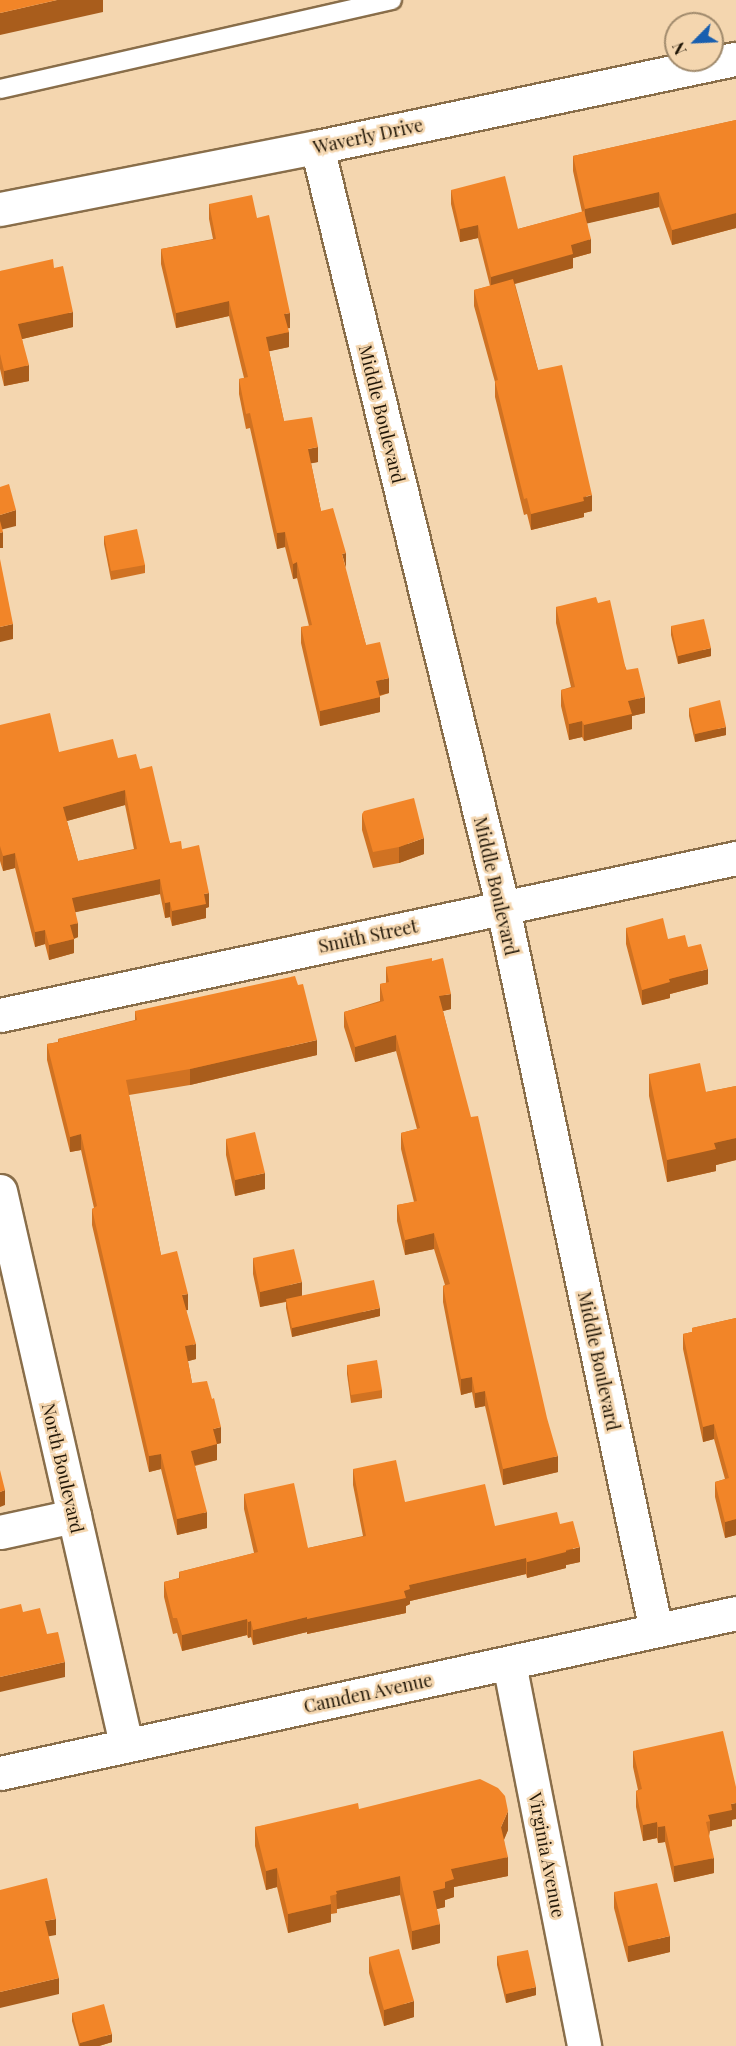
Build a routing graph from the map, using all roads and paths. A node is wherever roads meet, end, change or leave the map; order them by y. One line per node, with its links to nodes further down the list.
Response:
1 (392, 0): 3 (lane)
2 (736, 59): 4 (street, Waverly Drive)
3 (0, 89)
4 (316, 147): 5 (street, Waverly Drive); 7 (street, Middle Boulevard)
5 (0, 209)
6 (736, 858): 7 (street, Smith Street)
7 (503, 908): 8 (street, Smith Street); 13 (street, Middle Boulevard)
8 (0, 1015)
9 (0, 1191): 10 (street, North Boulevard)
10 (74, 1516): 11 (street); 15 (street, North Boulevard)
11 (0, 1532)
12 (736, 1613): 13 (street, Camden Avenue)
13 (656, 1630): 14 (street, Camden Avenue)
14 (509, 1663): 15 (street, Camden Avenue); 17 (street, Virginia Avenue)
15 (126, 1744): 16 (street, Camden Avenue)
16 (0, 1773)
17 (584, 2046)

